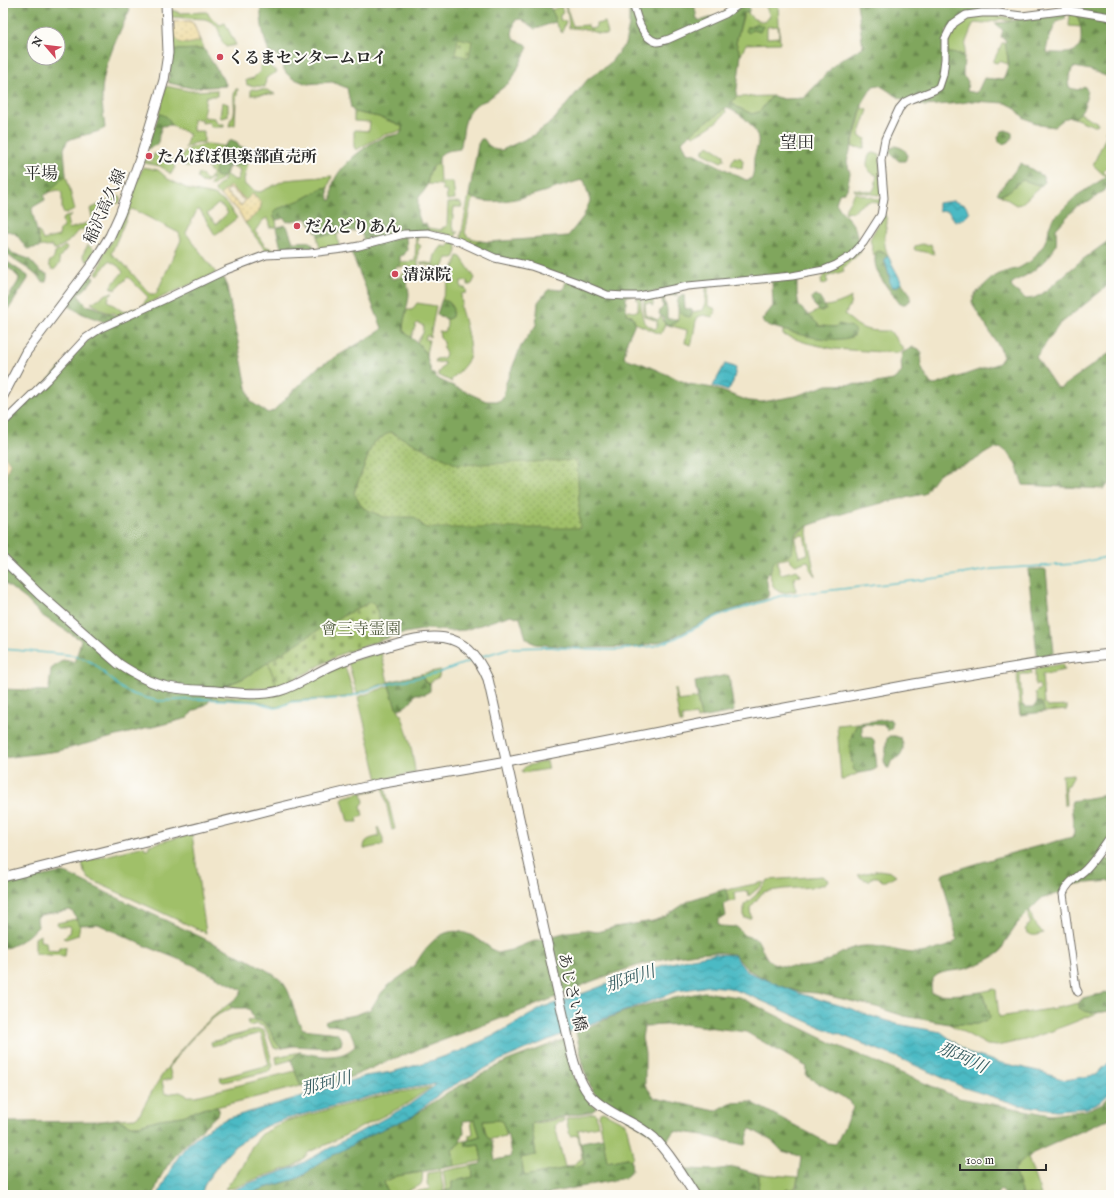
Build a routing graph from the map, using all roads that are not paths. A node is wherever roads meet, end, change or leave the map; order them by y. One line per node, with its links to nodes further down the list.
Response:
1 (166, 3): 7 (street, 稲沢高久線)
2 (632, 3): 3 (street)
3 (741, 3)
4 (1062, 3): 5 (street)
5 (1068, 10): 6 (street); 8 (street)
6 (1111, 18)
7 (3, 396)
8 (3, 423)
9 (3, 559): 11 (street, あじさい橋)
10 (1111, 654): 11 (street)
11 (507, 762): 13 (street); 15 (street, あじさい橋)
12 (1111, 836): 14 (street)
13 (3, 877)
14 (1078, 992)
15 (695, 1195)

